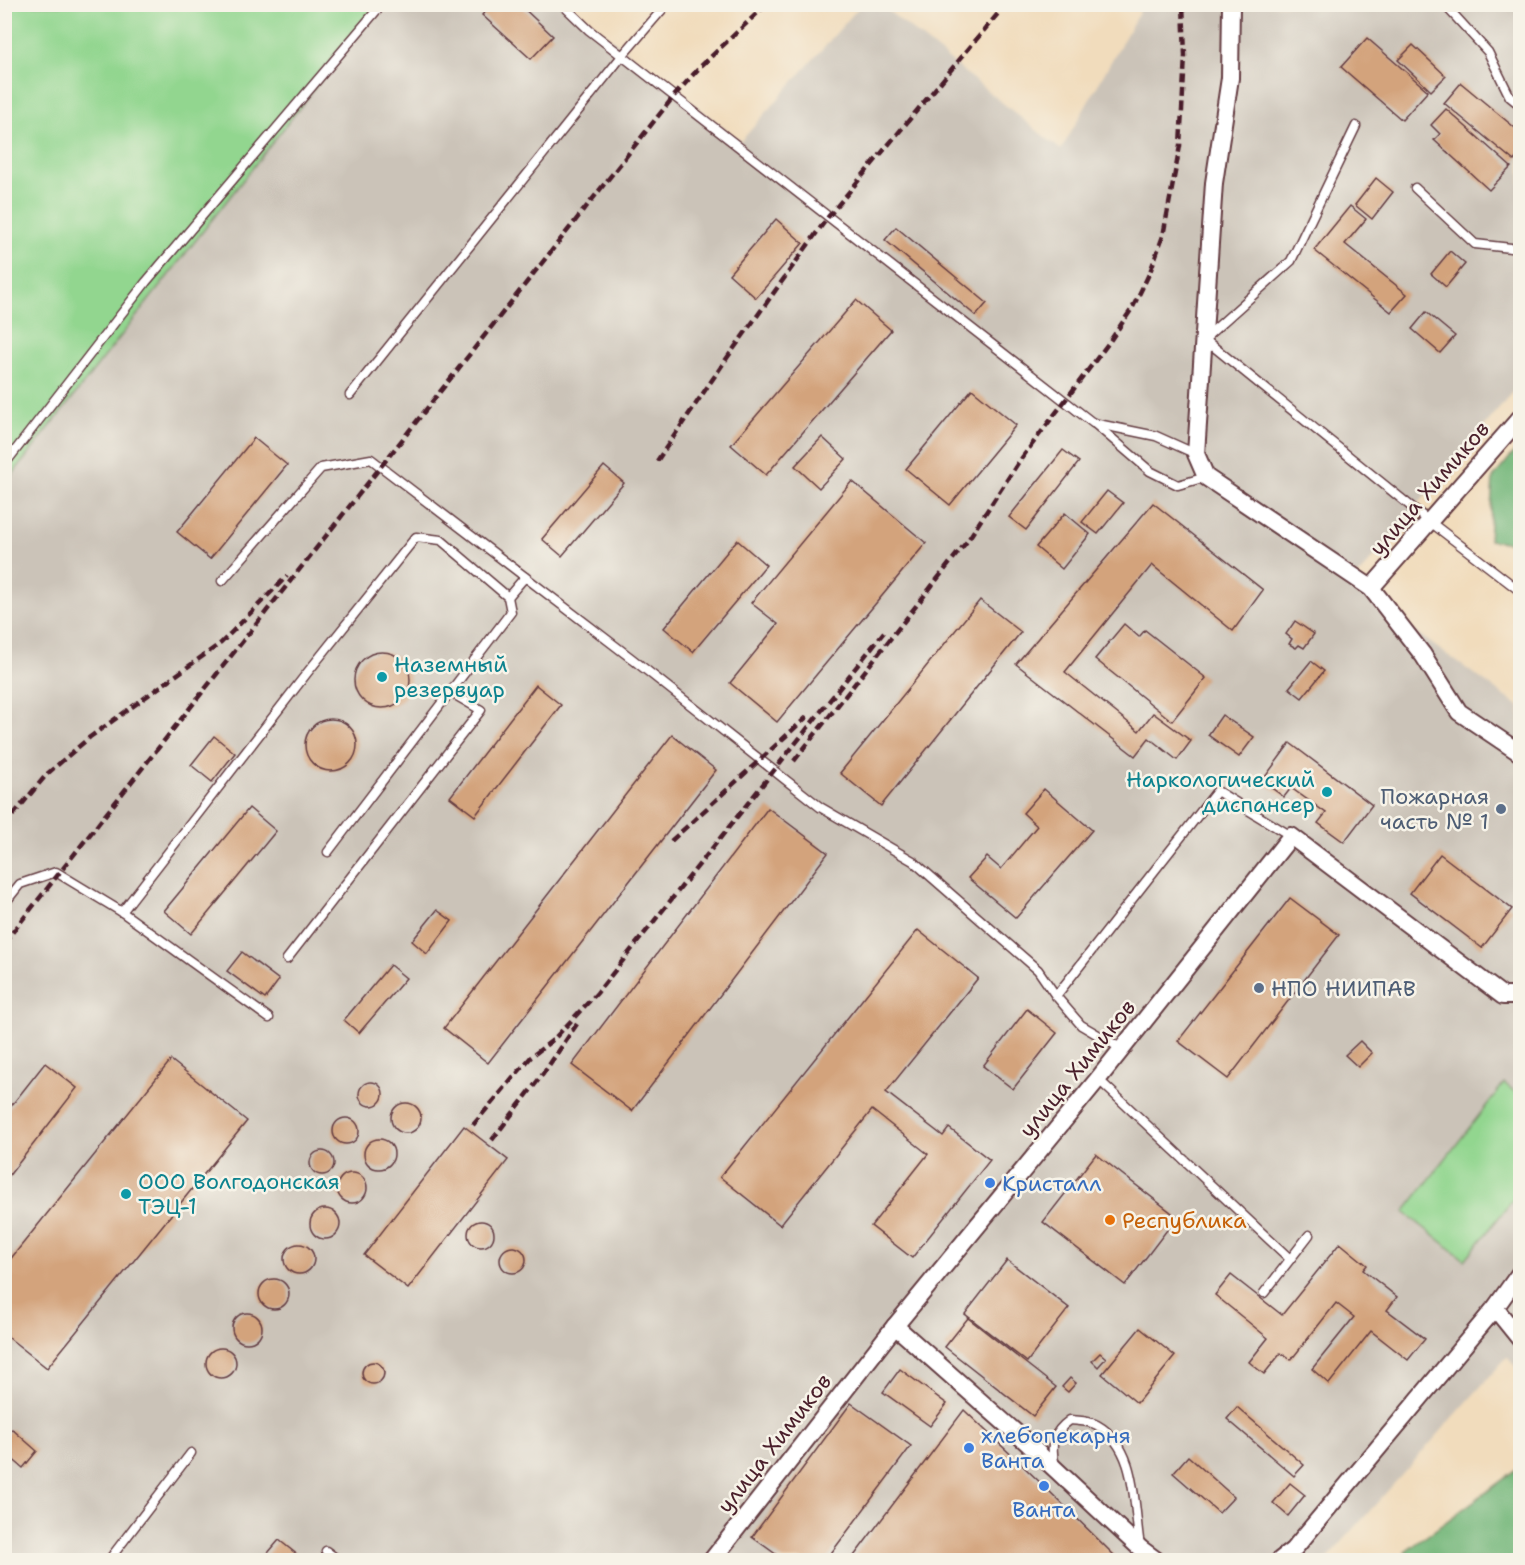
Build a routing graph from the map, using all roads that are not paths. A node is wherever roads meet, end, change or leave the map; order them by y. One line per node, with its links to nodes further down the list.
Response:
1 (382, 4): 16 (lane)
2 (562, 4): 6 (lane)
3 (667, 4): 6 (lane)
4 (1231, 4): 11 (street)
5 (1444, 4): 7 (lane)
6 (622, 56): 12 (lane); 14 (lane)
7 (1521, 105)
8 (1356, 126): 11 (lane)
9 (1415, 188): 10 (lane)
10 (1521, 249)
11 (1204, 339): 15 (street); 18 (lane)
12 (350, 395)
13 (1521, 418): 18 (street, улица Химиков)
14 (1093, 423): 15 (lane); 17 (lane)
15 (1196, 454): 17 (street)
16 (4, 465)
17 (1206, 477): 21 (street)
18 (1429, 521): 21 (street, улица Химиков); 22 (lane)
19 (525, 577): 20 (lane); 23 (lane); 31 (lane)
20 (222, 581)
21 (1371, 588): 25 (street)
22 (1521, 591)
23 (508, 597): 24 (lane); 29 (lane)
24 (450, 692): 27 (lane); 30 (lane)
25 (1521, 753)
26 (1291, 836): 31 (lane); 32 (street); 34 (street, улица Химиков)
27 (328, 852)
28 (4, 904): 29 (lane)
29 (122, 912): 33 (lane)
30 (287, 959)
31 (1056, 996): 34 (lane)
32 (1521, 996)
33 (269, 1018)
34 (1122, 1049): 35 (street, улица Химиков)
35 (1098, 1079): 37 (lane); 41 (street, улица Химиков)
36 (1309, 1235): 37 (lane)
37 (1290, 1259): 39 (lane)
38 (1521, 1273): 40 (street)
39 (1264, 1293)
40 (1495, 1308): 42 (street); 51 (street)
41 (895, 1326): 44 (street); 49 (street, улица Химиков)
42 (1521, 1339)
43 (191, 1454): 47 (lane)
44 (1056, 1470): 45 (street); 45 (lane)
45 (1141, 1549): 50 (street)
46 (326, 1551): 48 (lane)
47 (109, 1560)
48 (338, 1560)
49 (712, 1560)
50 (1156, 1560)
51 (1280, 1560)

